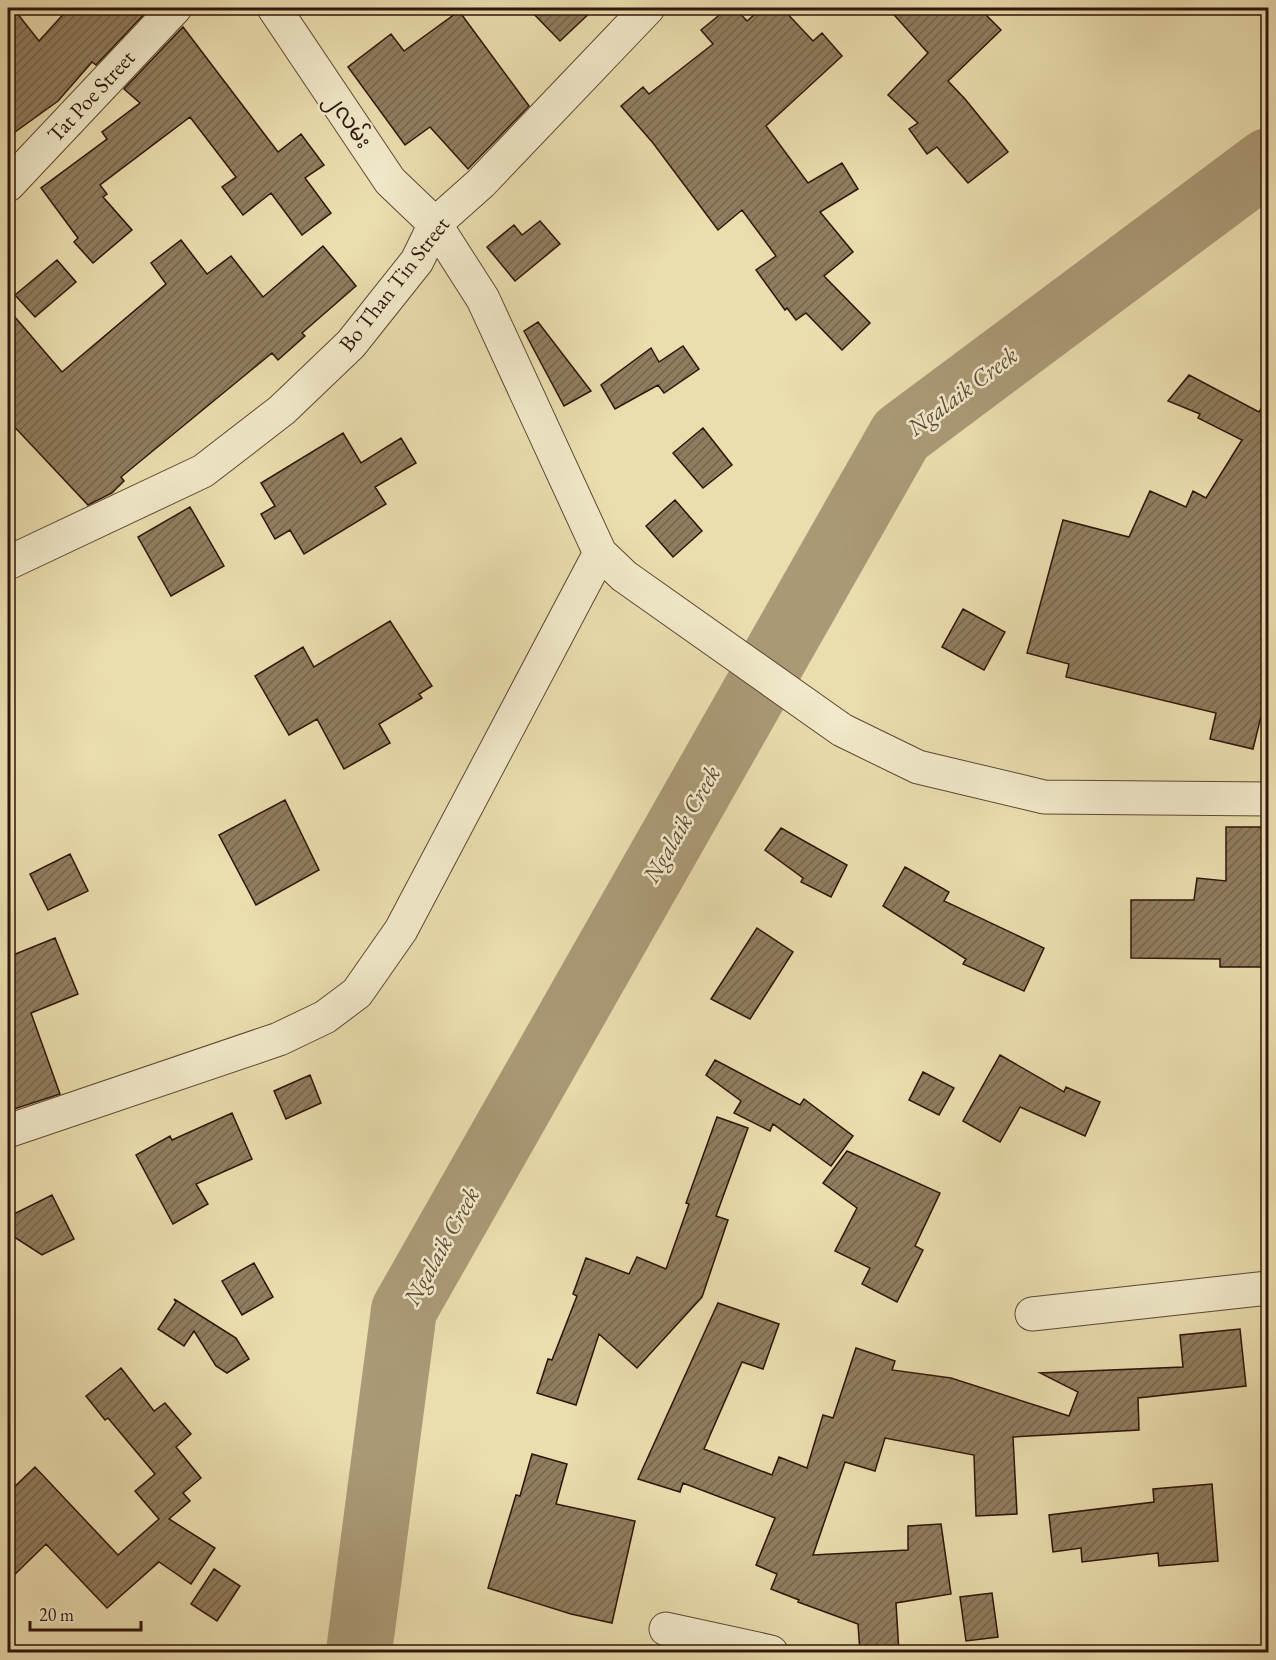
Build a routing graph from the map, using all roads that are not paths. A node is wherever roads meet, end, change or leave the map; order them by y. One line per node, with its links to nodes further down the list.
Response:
1 (175, 8): 4 (street, Tat Poe Street)
2 (274, 8): 5 (street, ၂လမ်း)
3 (648, 8): 5 (street, Bo Than Tin Street)
4 (8, 185)
5 (435, 224): 6 (street, ၂လမ်း); 7 (street, Bo Than Tin Street)
6 (600, 553): 8 (street); 9 (street)
7 (8, 563)
8 (1269, 799)
9 (8, 1131)
10 (1269, 1288): 11 (street)
11 (1032, 1314)
12 (666, 1629): 13 (street)
13 (771, 1653)

